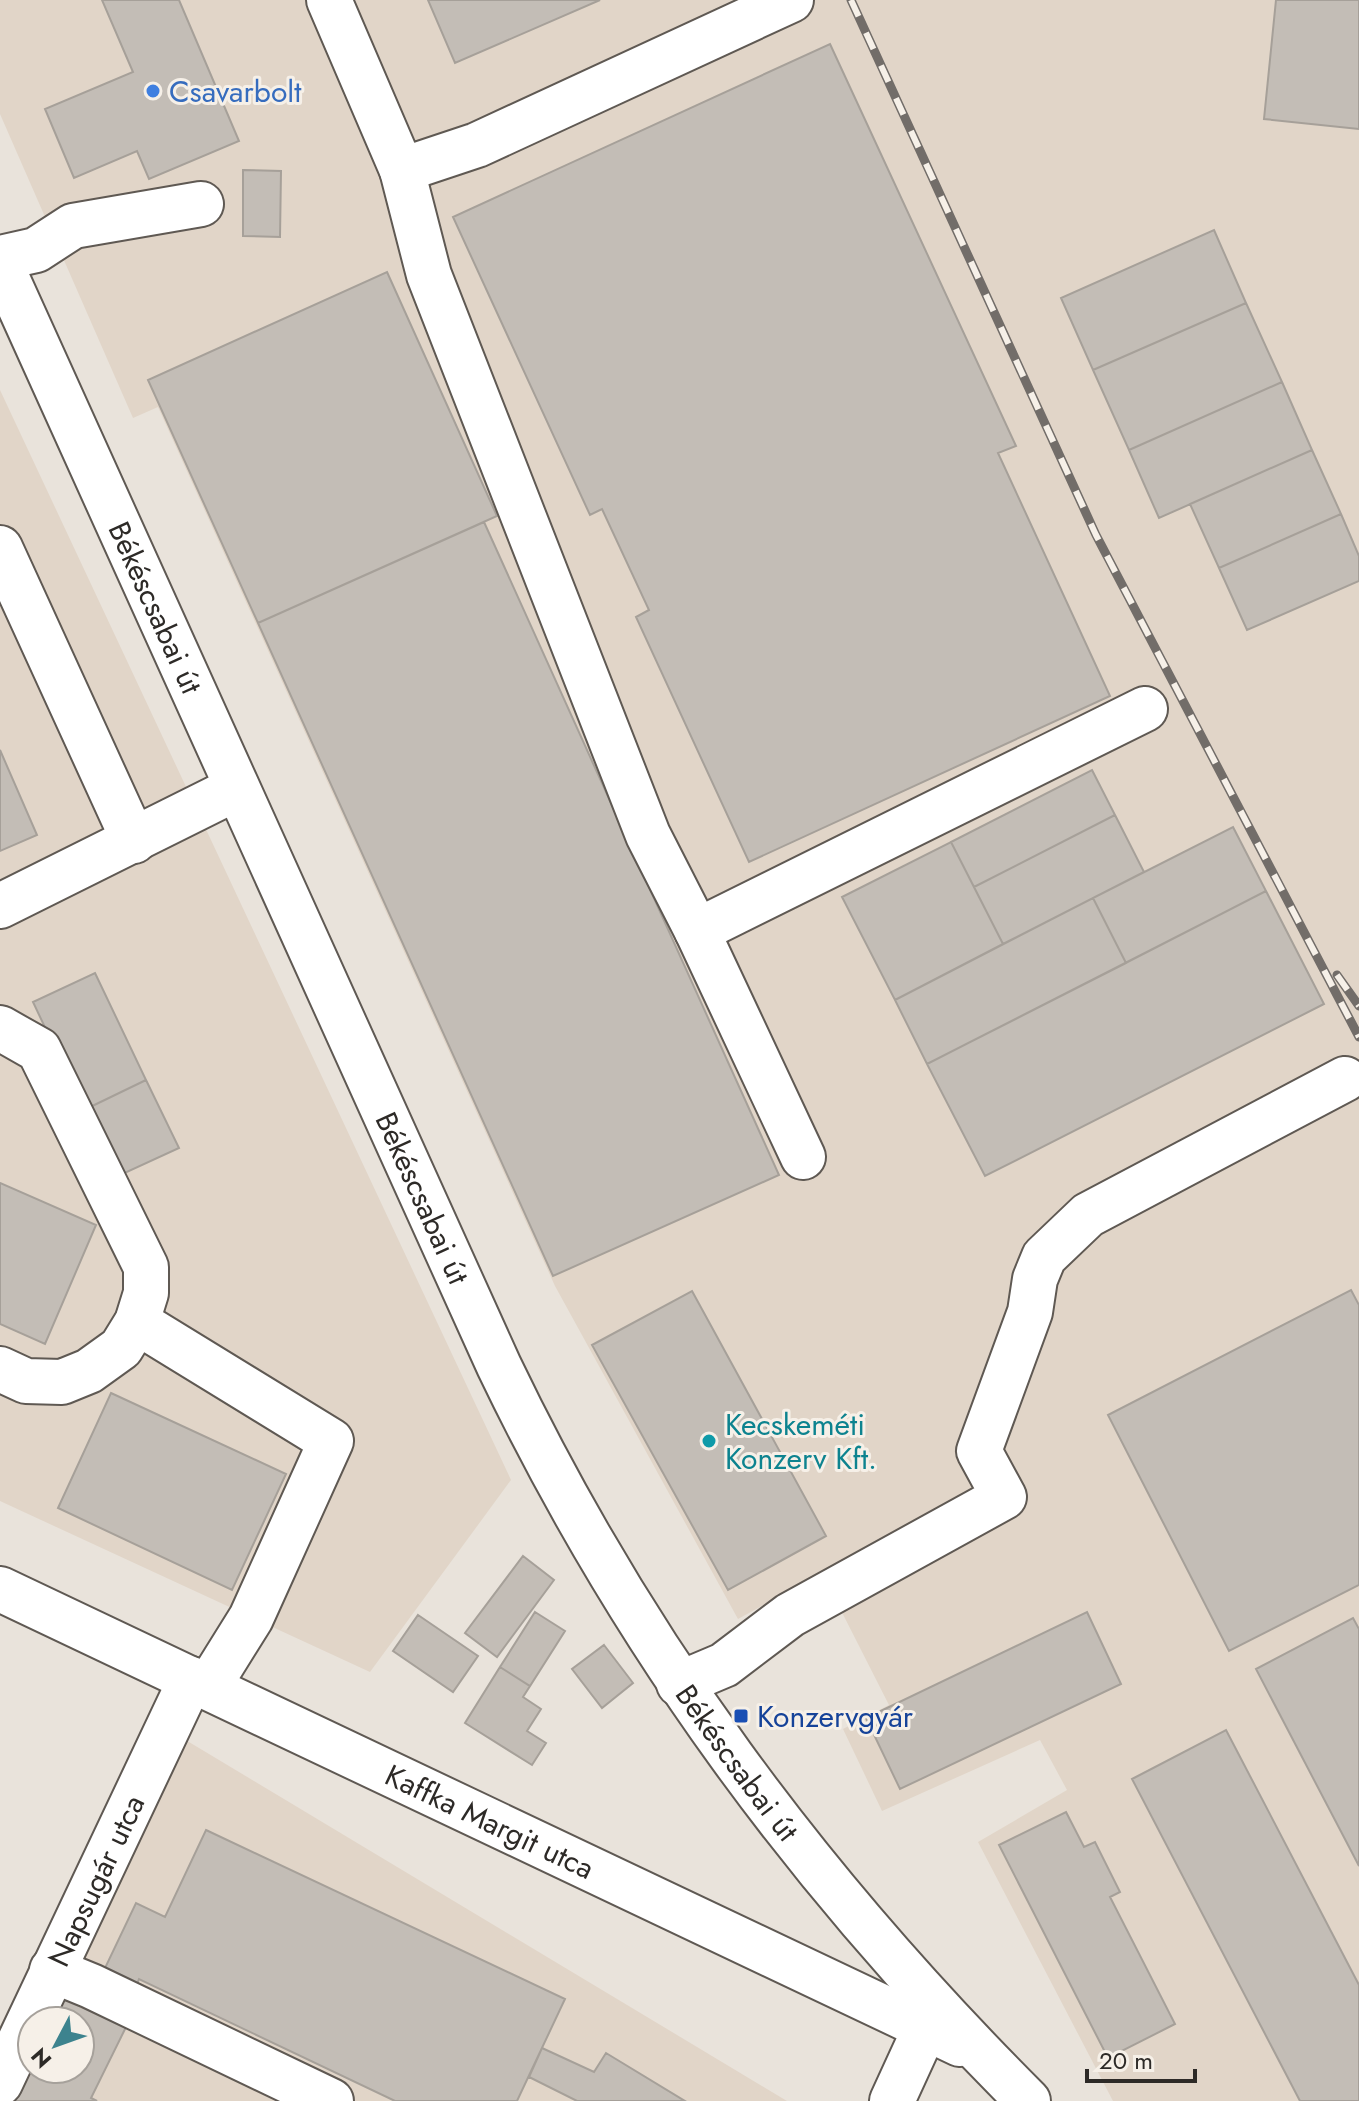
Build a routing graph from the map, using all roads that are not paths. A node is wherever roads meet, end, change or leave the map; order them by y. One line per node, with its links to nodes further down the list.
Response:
1 (329, 0): 3 (street)
2 (791, 0): 3 (street)
3 (402, 170): 11 (street)
4 (201, 204): 5 (street)
5 (0, 260): 8 (street, Békéscsabai út)
6 (0, 548): 9 (street)
7 (1145, 709): 11 (street)
8 (237, 788): 9 (street); 19 (street, Békéscsabai út)
9 (134, 841): 10 (street)
10 (0, 906)
11 (697, 931): 14 (street)
12 (0, 1028): 15 (street)
13 (1345, 1079): 19 (street)
14 (803, 1157)
15 (137, 1322): 16 (street); 18 (street, Napsugár utca)
16 (0, 1369)
17 (0, 1589): 18 (street, Kaffka Margit utca)
18 (200, 1683): 20 (street, Napsugár utca); 21 (street, Kaffka Margit utca)
19 (679, 1684): 22 (street, Békéscsabai út)
20 (52, 1970): 23 (street, Napsugár utca); 24 (street)
21 (925, 2029): 22 (street, Kaffka Margit utca); 25 (street)
22 (981, 2054): 26 (street, Békéscsabai út)
23 (0, 2083)
24 (331, 2101)
25 (892, 2101)
26 (1028, 2101)

